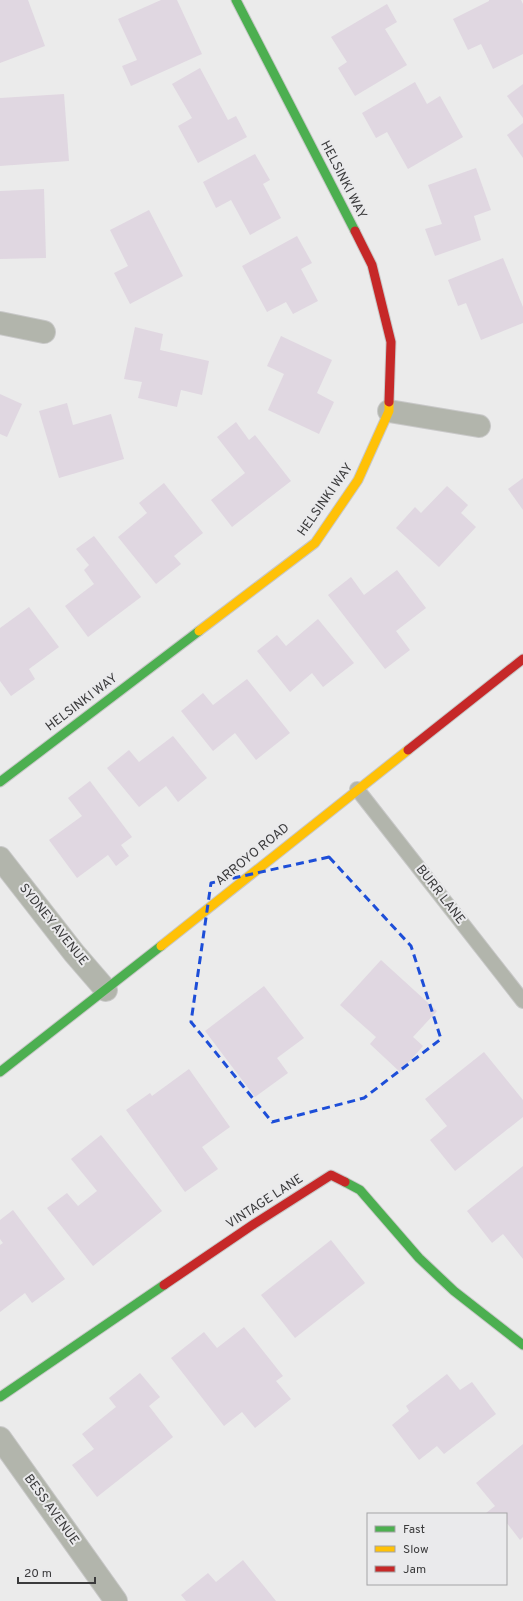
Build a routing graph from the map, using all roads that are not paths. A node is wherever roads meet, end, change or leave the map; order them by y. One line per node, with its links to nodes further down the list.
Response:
1 (236, 0): 4 (street, HELSINKI WAY)
2 (0, 323): 3 (street)
3 (44, 332)
4 (389, 411): 5 (street); 7 (street, HELSINKI WAY)
5 (479, 426)
6 (523, 659): 8 (street, ARROYO ROAD)
7 (0, 782)
8 (357, 789): 10 (street, ARROYO ROAD); 11 (lane, BURR LANE)
9 (0, 858): 10 (street, SYDNEY AVENUE)
10 (106, 990): 12 (street, ARROYO ROAD)
11 (523, 1001)
12 (0, 1072)
13 (523, 1345): 14 (street, VINTAGE LANE)
14 (0, 1397)
15 (0, 1438): 16 (street, BESS AVENUE)
16 (116, 1601)

